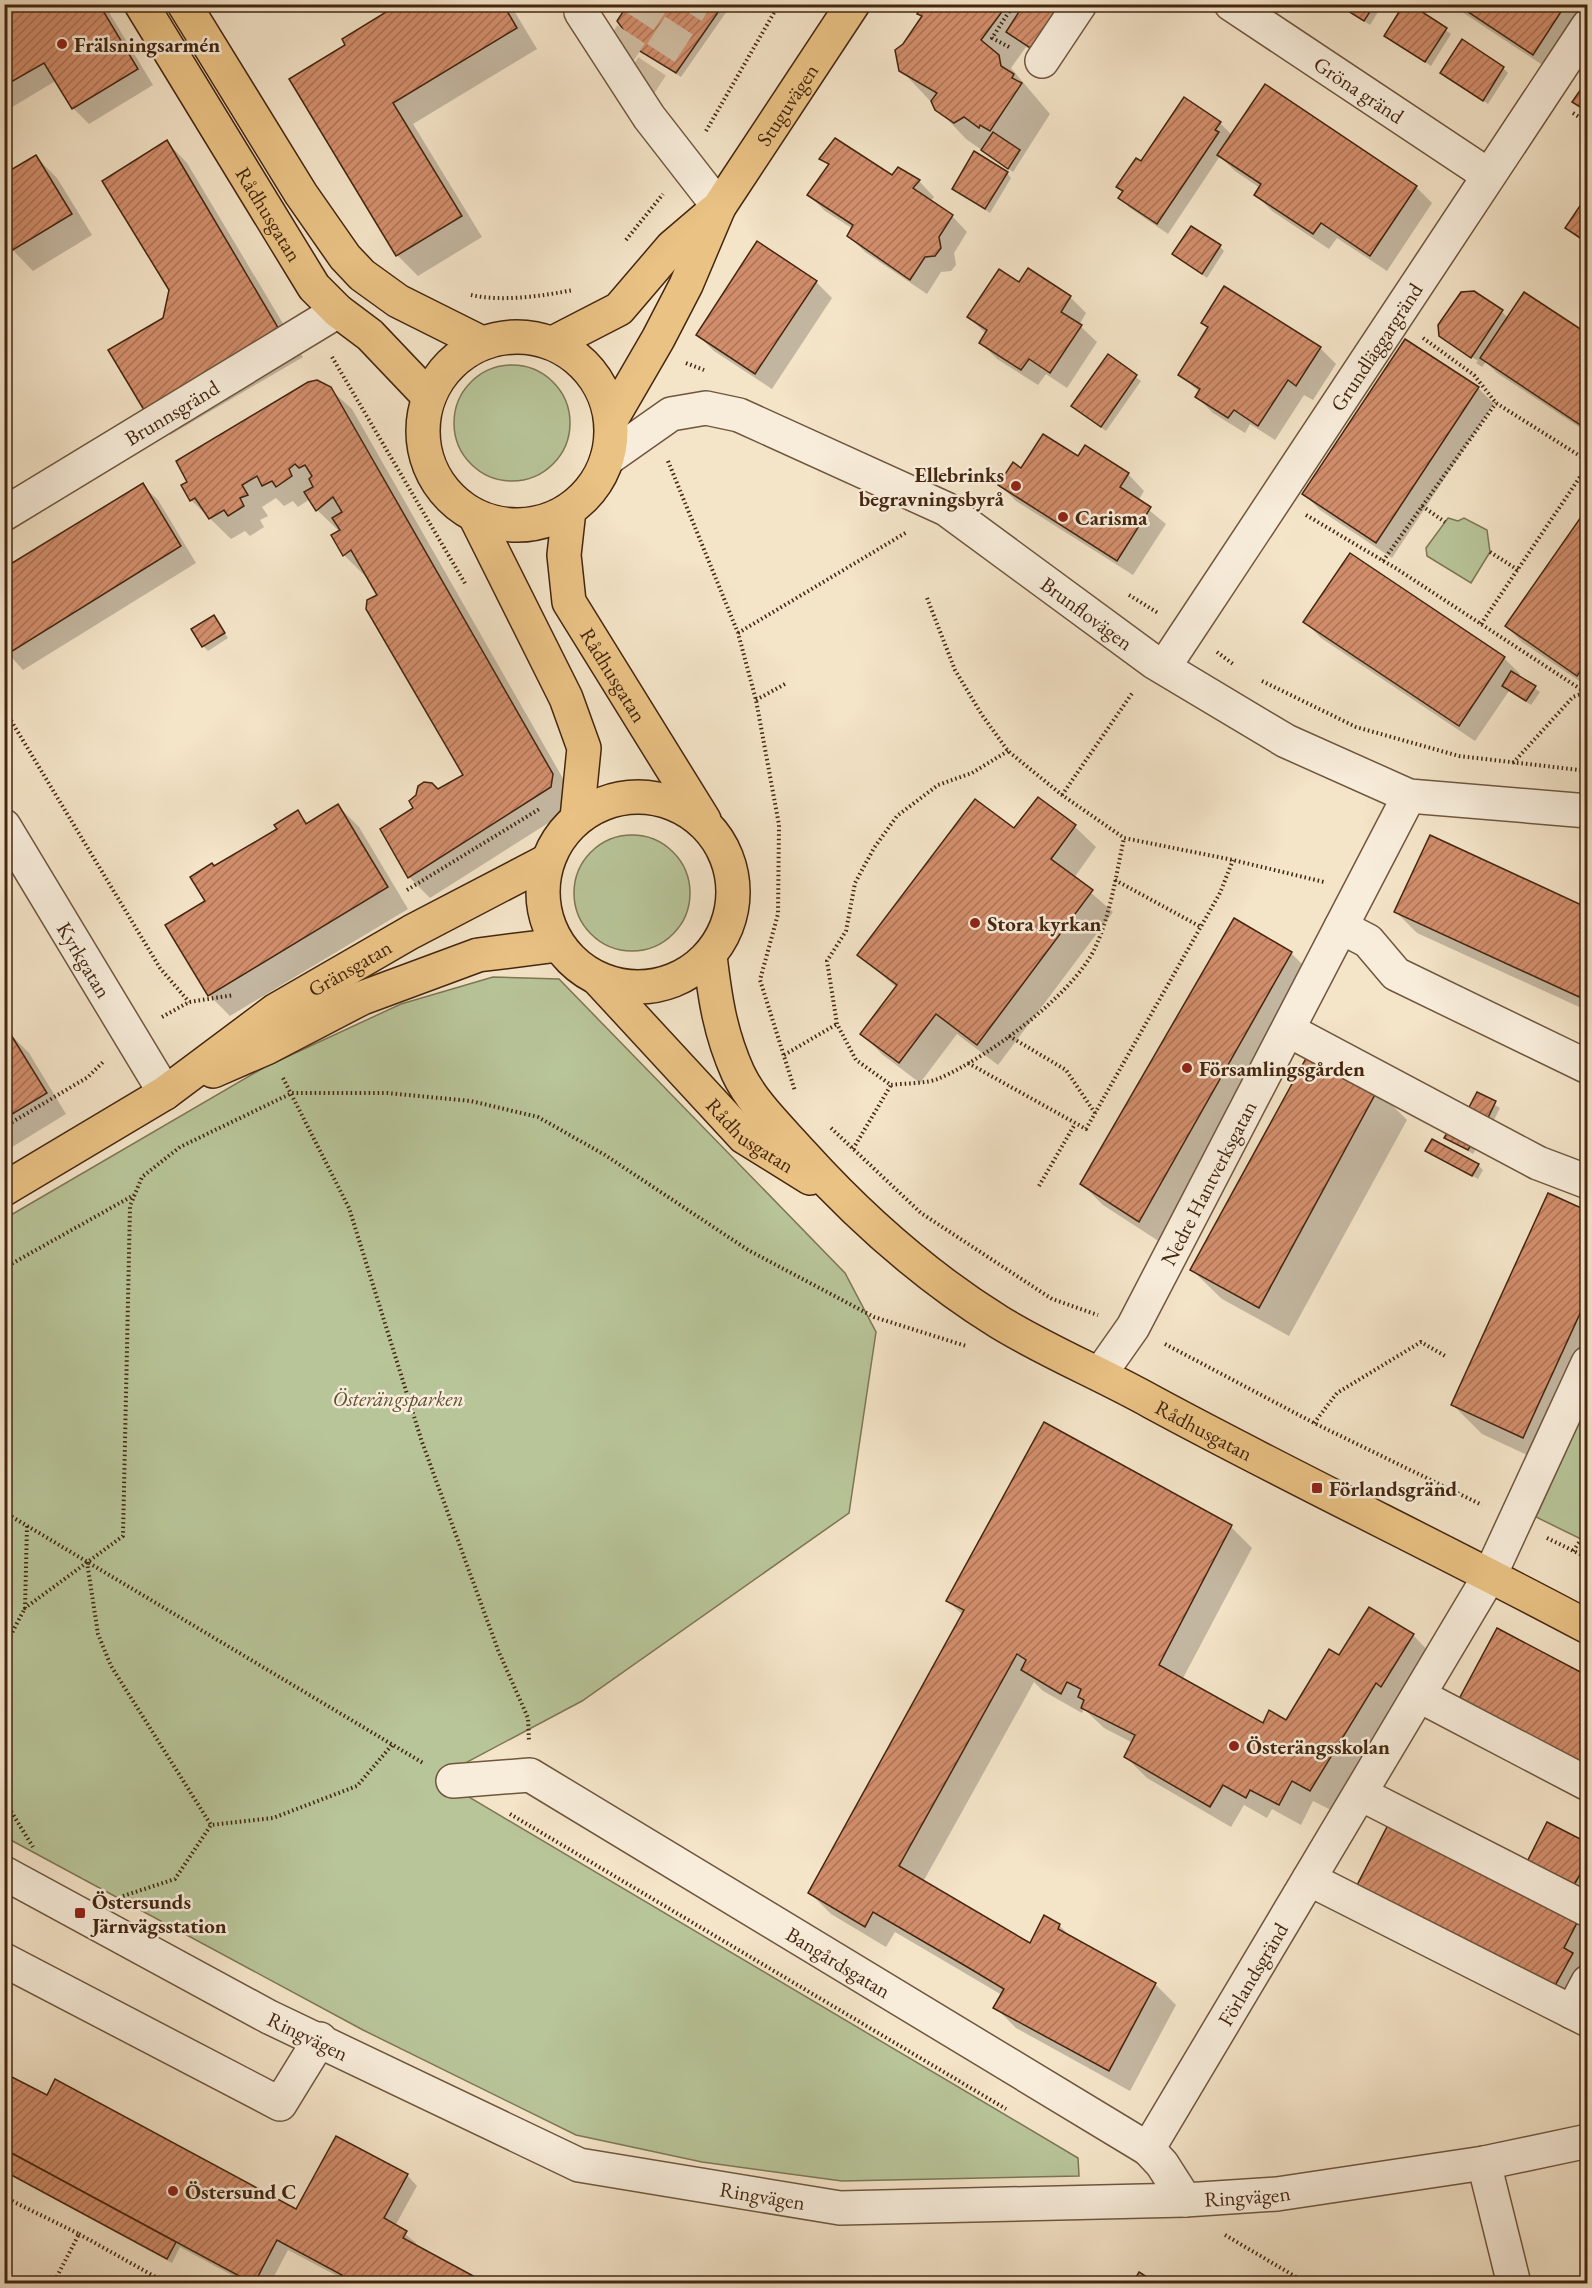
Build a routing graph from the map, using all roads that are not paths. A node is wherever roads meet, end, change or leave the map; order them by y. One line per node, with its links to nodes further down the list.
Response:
1 (141, 4): 11 (main road, Rådhusgatan)
2 (184, 4): 12 (main road, Rådhusgatan)
3 (586, 4): 10 (street)
4 (854, 4): 10 (main road, Stuguvägen)
5 (1080, 4): 8 (street)
6 (1231, 4): 9 (street, Gröna gränd)
7 (1587, 26): 9 (street, Grundläggargränd)
8 (1042, 62)
9 (1488, 175): 20 (street, Grundläggargränd)
10 (719, 207): 13 (main road, Stuguvägen); 15 (main road, Stuguvägen)
11 (338, 311): 14 (main road, Rådhusgatan); 18 (street, Brunnsgränd)
12 (482, 343): 13 (main road); 14 (main road)
13 (553, 343): 15 (main road)
14 (429, 397): 19 (main road)
15 (611, 420): 16 (main road)
16 (607, 459): 17 (main road); 20 (street, Brunflovägen)
17 (568, 510): 19 (main road); 25 (main road, Rådhusgatan)
18 (4, 514)
19 (475, 516): 23 (main road)
20 (1164, 667): 21 (street, Brunflovägen)
21 (1409, 796): 22 (street, Brunflovägen); 27 (street, Nedre Hantverksgatan)
22 (1587, 811)
23 (578, 818): 25 (main road); 26 (main road)
24 (4, 826): 33 (street, Kyrkgatan)
25 (708, 827): 29 (main road)
26 (547, 861): 28 (main road); 33 (main road, Gränsgatan)
27 (1341, 927): 31 (street, Nedre Hantverksgatan); 32 (street)
28 (558, 945): 30 (main road); 33 (main road, Gränsgatan)
29 (710, 956): 30 (main road); 36 (main road, Rådhusgatan)
30 (598, 980): 36 (main road, Rådhusgatan)
31 (1288, 1030): 34 (street); 38 (street, Nedre Hantverksgatan)
32 (1587, 1067)
33 (165, 1093): 35 (main road, Gränsgatan)
34 (1587, 1182)
35 (4, 1189)
36 (843, 1198): 38 (main road, Rådhusgatan)
37 (1587, 1363): 39 (street, Förlandsgränd)
38 (1100, 1374): 39 (main road, Rådhusgatan)
39 (1490, 1575): 40 (main road, Rådhusgatan); 41 (street, Förlandsgränd)
40 (1587, 1627)
41 (1420, 1696): 43 (street); 44 (street, Förlandsgränd)
42 (453, 1781): 53 (street, Bangårdsgatan)
43 (1587, 1784)
44 (1361, 1794): 46 (street, Förlandsgränd); 47 (street)
45 (4, 1873): 51 (street, Ringvägen)
46 (1309, 1879): 50 (street); 53 (street, Förlandsgränd)
47 (1587, 1910)
48 (4, 1960): 51 (street)
49 (1587, 1982): 50 (street)
50 (1580, 2016)
51 (320, 2039): 55 (street, Ringvägen)
52 (1587, 2141): 54 (street, Ringvägen)
53 (1148, 2149): 55 (street)
54 (1484, 2163): 55 (street, Ringvägen); 56 (street)
55 (1185, 2200)
56 (1514, 2283)

